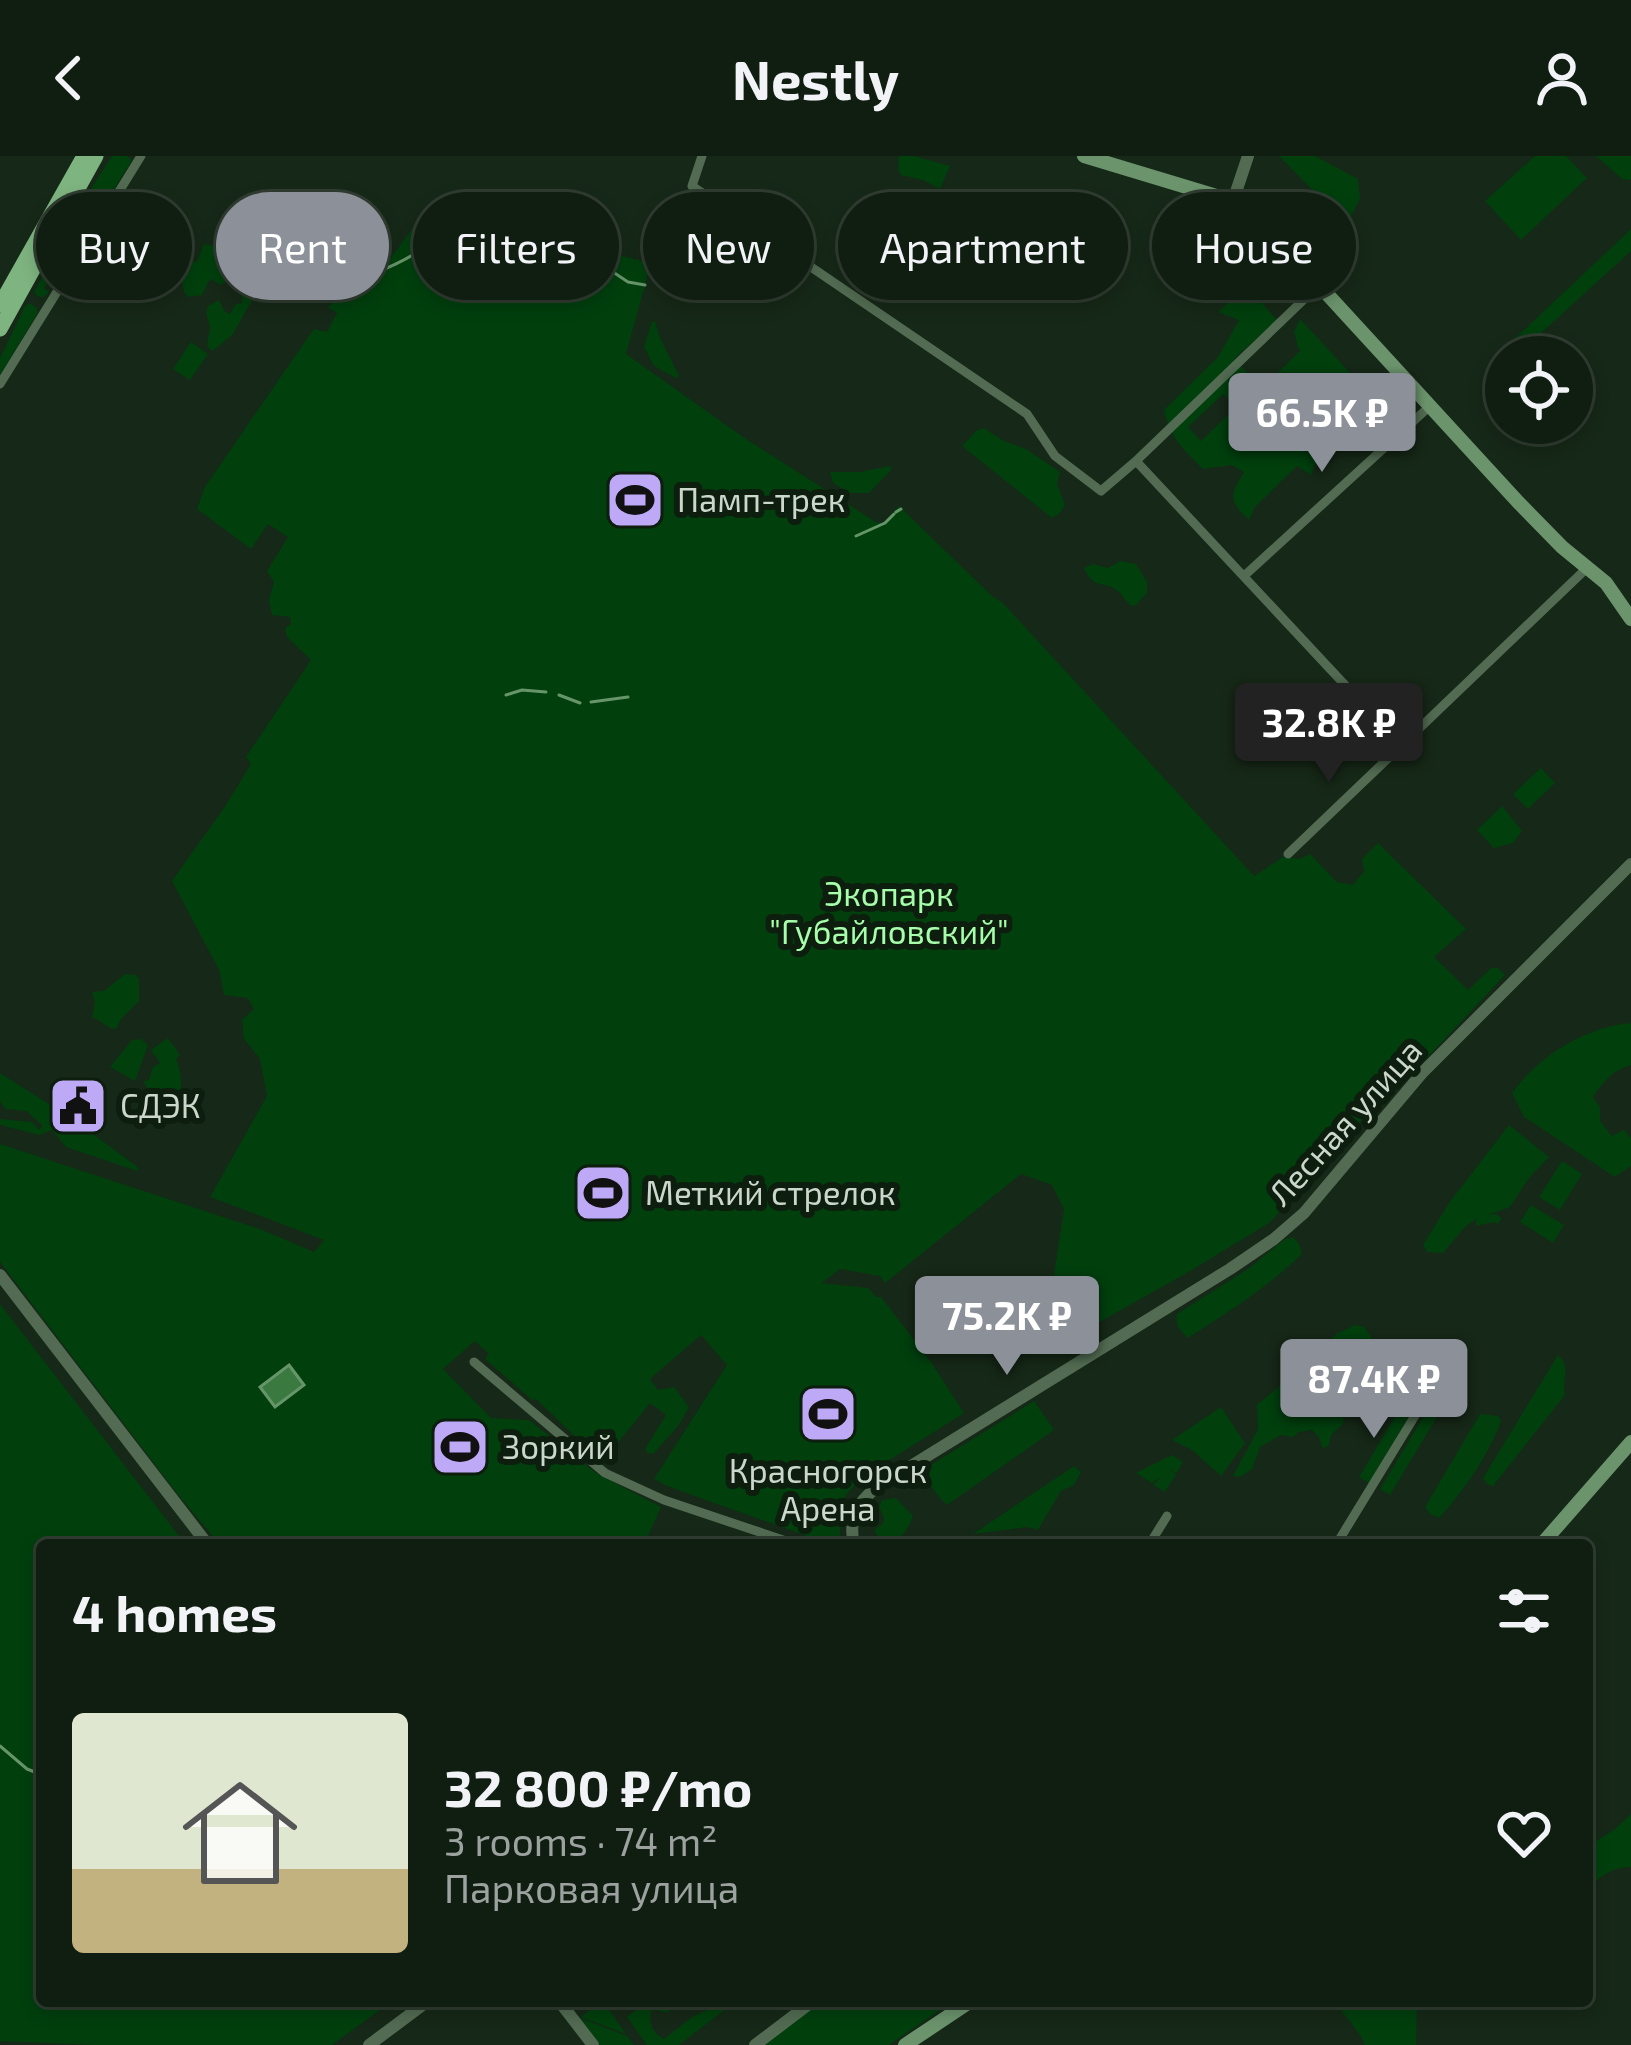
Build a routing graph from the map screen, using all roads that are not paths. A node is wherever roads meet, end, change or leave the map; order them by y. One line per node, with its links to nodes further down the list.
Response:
1 (84, 156): 11 (main road)
2 (96, 156): 12 (main road)
3 (141, 156): 13 (street)
4 (702, 156): 15 (street)
5 (1084, 156): 7 (main road)
6 (1248, 156): 8 (street)
7 (1203, 192)
8 (1236, 192)
9 (1303, 300): 15 (street)
10 (1334, 300): 14 (main road)
11 (0, 305)
12 (0, 329)
13 (0, 384)
14 (1430, 406): 16 (main road); 17 (street)
15 (1136, 461): 17 (street)
16 (1588, 567): 18 (main road); 19 (street)
17 (1244, 576): 19 (street)
18 (1631, 619)
19 (1401, 745): 20 (street)
20 (1288, 854)
21 (1631, 865): 29 (street, Лесная улица)
22 (0, 1275): 27 (street)
23 (1449, 1360): 31 (street)
24 (474, 1362): 28 (street)
25 (1629, 1449): 32 (main road)
26 (1167, 1516): 30 (street)
27 (203, 1539)
28 (780, 1539)
29 (853, 1539)
30 (1154, 1539)
31 (1340, 1539)
32 (1546, 1539)
33 (420, 2007): 37 (street)
34 (564, 2007): 38 (street)
35 (805, 2007): 39 (street)
36 (962, 2007): 40 (main road)
37 (369, 2045)
38 (593, 2045)
39 (755, 2045)
40 (904, 2045)

